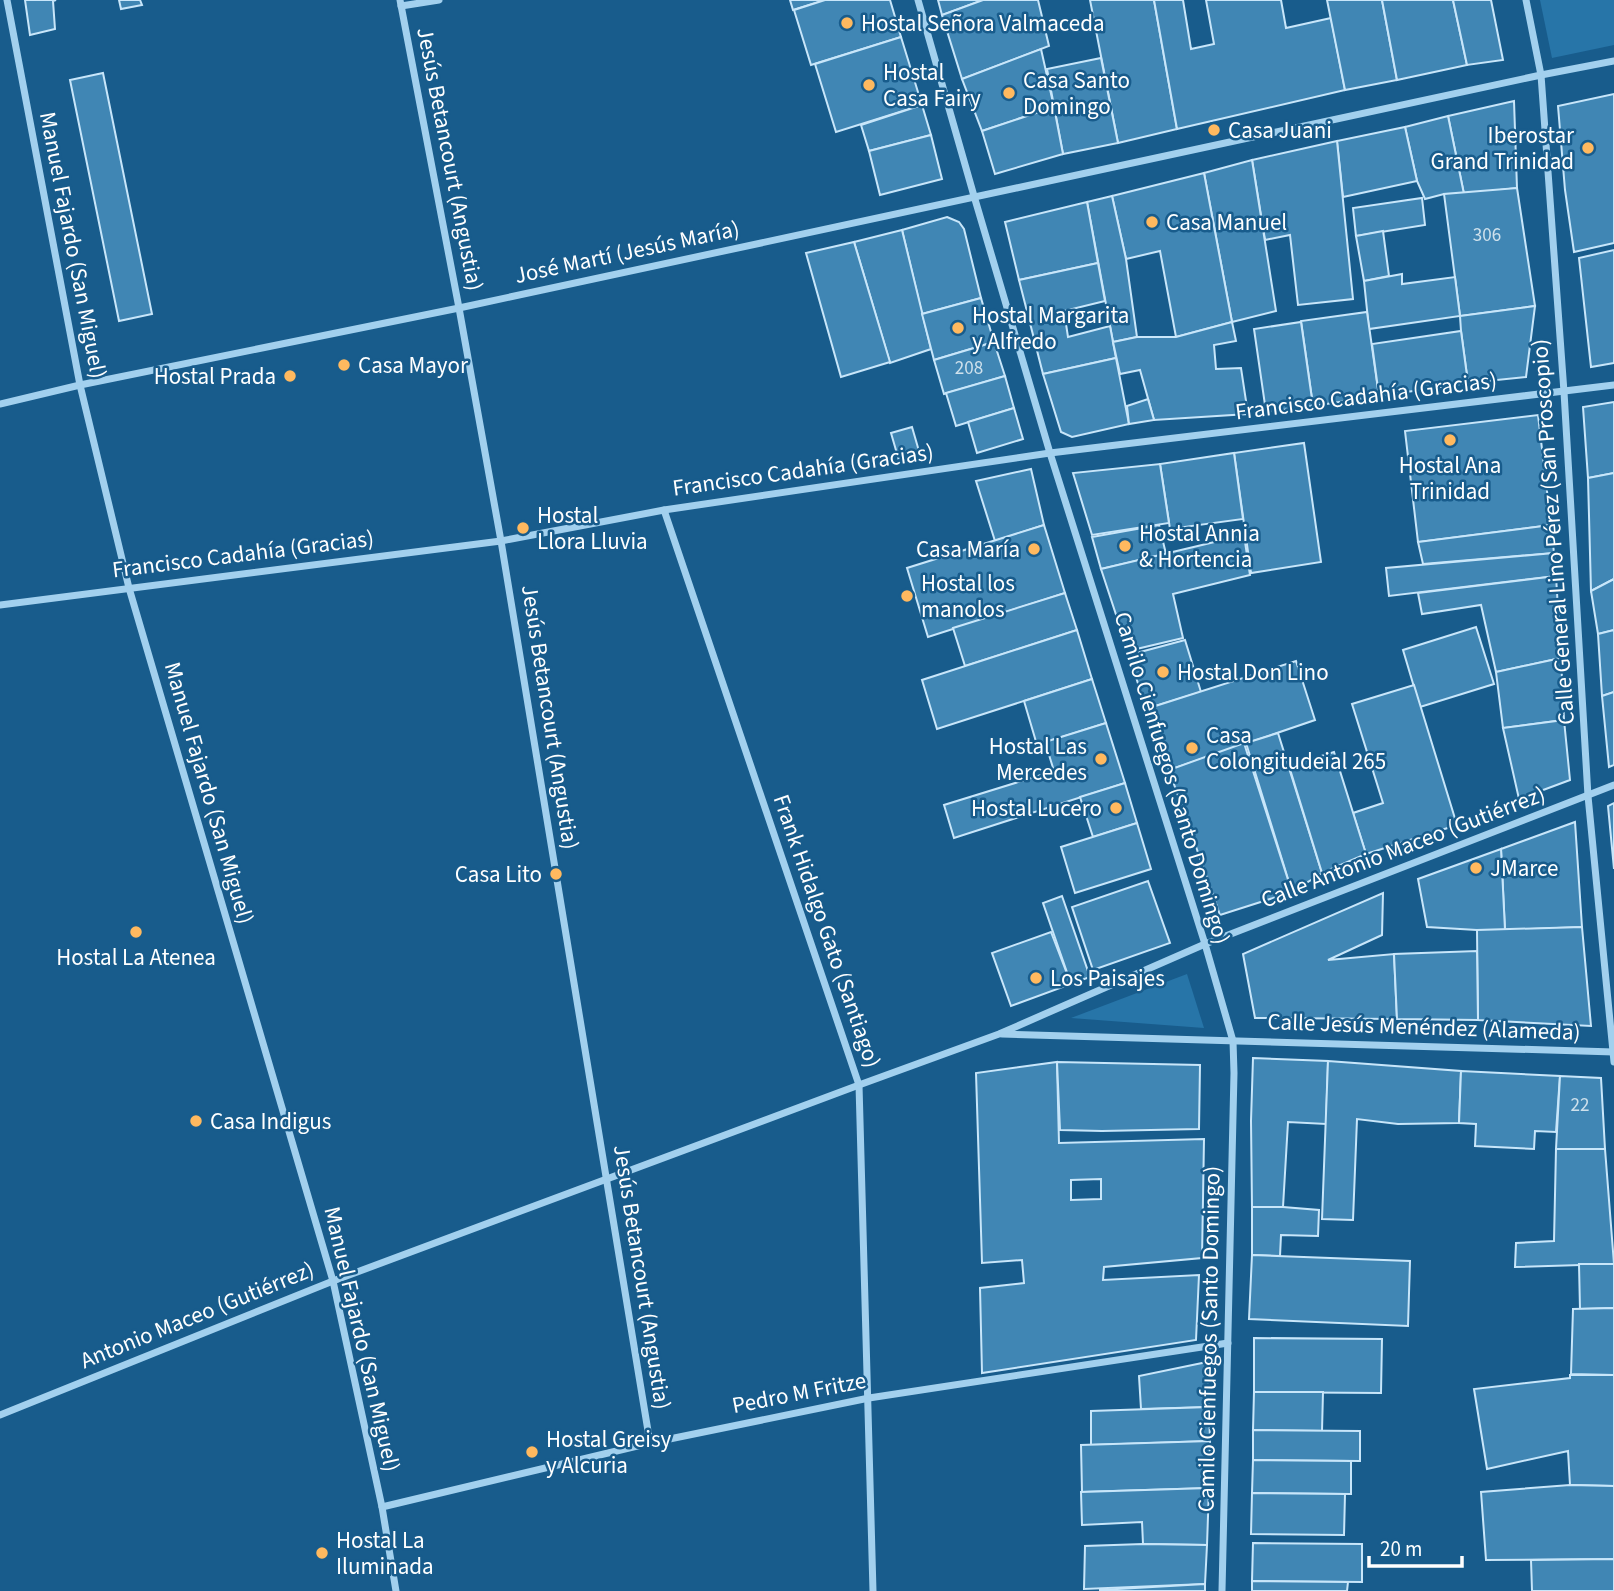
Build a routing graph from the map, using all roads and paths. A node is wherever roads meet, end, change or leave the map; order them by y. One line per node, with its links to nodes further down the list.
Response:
1 (7, 0): 10 (street, Manuel Fajardo (San Miguel))
2 (439, 0): 5 (street)
3 (918, 0): 8 (street, Camilo Cienfuegos (Santo Domingo))
4 (1525, 0): 7 (street, Calle General Lino Pérez (San Proscopio))
5 (401, 3): 9 (street, Jesús Betancourt (Angustia))
6 (1614, 61): 7 (street, José Martí (Jesús María))
7 (1541, 75): 8 (street, José Martí (Jesús María)); 12 (street, Calle General Lino Pérez (San Proscopio))
8 (974, 196): 9 (street, José Martí (Jesús María)); 14 (street, Camilo Cienfuegos (Santo Domingo))
9 (460, 307): 10 (street, José Martí (Jesús María)); 16 (street, Jesús Betancourt (Angustia))
10 (80, 384): 13 (street, José Martí (Jesús María)); 17 (street, Manuel Fajardo (San Miguel))
11 (1614, 385): 12 (street, Francisco Cadahía (Gracias))
12 (1564, 392): 14 (street, Francisco Cadahía (Gracias)); 20 (street, Calle General Lino Pérez (San Proscopio))
13 (0, 404)
14 (1050, 453): 15 (street, Francisco Cadahía (Gracias)); 21 (street, Camilo Cienfuegos (Santo Domingo))
15 (664, 510): 16 (street, Francisco Cadahía (Gracias)); 26 (street, Frank Hidalgo Gato (Santiago))
16 (501, 541): 17 (street, Francisco Cadahía (Gracias)); 27 (street, Jesús Betancourt (Angustia))
17 (129, 588): 18 (street, Francisco Cadahía (Gracias)); 28 (street, Manuel Fajardo (San Miguel))
18 (0, 606)
19 (1614, 785): 20 (street, Calle Antonio Maceo (Gutiérrez))
20 (1588, 796): 21 (street, Calle Antonio Maceo (Gutiérrez)); 24 (street, Calle General Lino Pérez (San Proscopio))
21 (1205, 944): 22 (street, Calle Antonio Maceo (Gutiérrez)); 23 (street, Camilo Cienfuegos (Santo Domingo))
22 (999, 1034): 23 (street, Calle Jesús Menéndez (Alameda)); 26 (street, Antonio Maceo (Gutiérrez))
23 (1233, 1041): 24 (street, Calle Jesús Menéndez (Alameda)); 29 (street, Camilo Cienfuegos (Santo Domingo))
24 (1613, 1052): 25 (street, Calle General Lino Pérez (San Proscopio))
25 (1614, 1062)
26 (859, 1085): 27 (street, Antonio Maceo (Gutiérrez)); 30 (street, Frank Hidalgo Gato (Santiago))
27 (606, 1179): 28 (street, Antonio Maceo (Gutiérrez)); 32 (street, Jesús Betancourt (Angustia))
28 (333, 1281): 31 (street, Antonio Maceo (Gutiérrez)); 33 (street, Manuel Fajardo (San Miguel))
29 (1228, 1342): 30 (street, Pedro M Fritze); 36 (street, Camilo Cienfuegos (Santo Domingo))
30 (869, 1398): 32 (street, Pedro M Fritze); 35 (street, Frank Hidalgo Gato (Santiago))
31 (0, 1415)
32 (650, 1443): 33 (street, Pedro M Fritze)
33 (382, 1507): 34 (street, Manuel Fajardo (San Miguel))
34 (396, 1591)
35 (873, 1591)
36 (1223, 1591)

